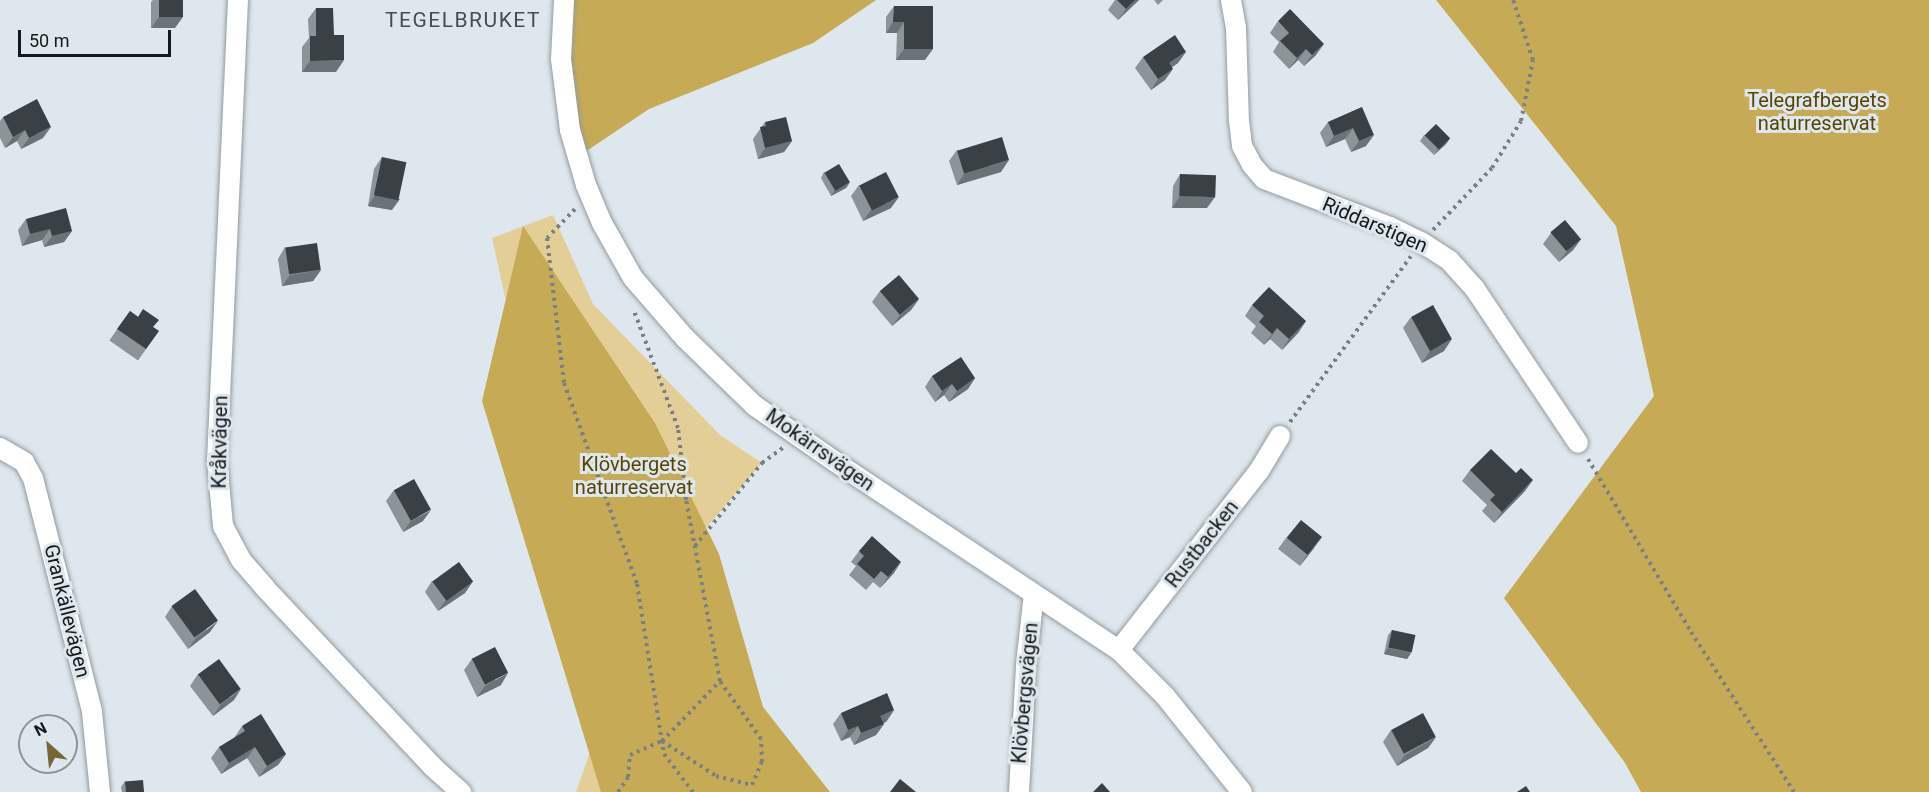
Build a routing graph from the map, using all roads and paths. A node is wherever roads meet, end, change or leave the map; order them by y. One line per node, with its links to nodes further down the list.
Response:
1 (238, 0): 18 (street, Kråkvägen)
2 (564, 0): 5 (street, Mokärrsvägen)
3 (1231, 0): 6 (street, Riddarstigen)
4 (1513, 0): 6 (path)
5 (590, 194): 7 (street, Mokärrsvägen); 16 (path)
6 (1421, 242): 8 (path); 10 (street, Riddarstigen)
7 (645, 292): 9 (street, Mokärrsvägen); 12 (path)
8 (1280, 436): 14 (street, Rustbacken)
9 (799, 437): 12 (path); 13 (street, Mokärrsvägen)
10 (1578, 443): 23 (path)
11 (0, 448): 17 (street, Grankällevägen)
12 (695, 547): 15 (path)
13 (1034, 594): 14 (street, Mokärrsvägen); 21 (street, Klövbergsvägen)
14 (1119, 650): 22 (street, Mokärrsvägen)
15 (720, 681): 16 (path); 16 (path)
16 (662, 741): 19 (path); 20 (path)
17 (100, 792)
18 (461, 792)
19 (618, 792)
20 (693, 792)
21 (1019, 792)
22 (1242, 792)
23 (1794, 792)

